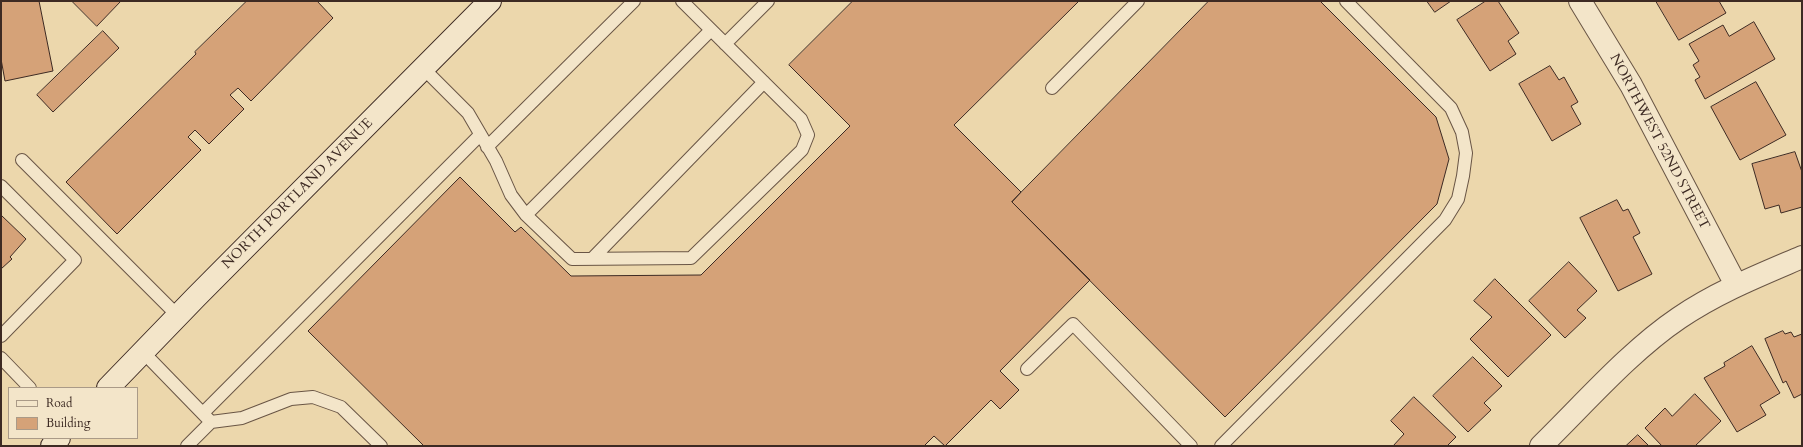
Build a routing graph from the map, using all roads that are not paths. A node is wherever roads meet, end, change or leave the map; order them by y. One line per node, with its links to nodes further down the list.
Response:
1 (490, 1): 10 (street, NORTH PORTLAND AVENUE)
2 (634, 1): 14 (lane)
3 (682, 1): 8 (lane)
4 (768, 1): 9 (lane)
5 (1138, 1): 12 (lane)
6 (1346, 1): 32 (lane)
7 (1580, 1): 20 (street, NORTHWEST 52ND STREET)
8 (711, 30): 9 (lane); 17 (lane)
9 (725, 44): 11 (lane)
10 (423, 68): 13 (lane); 21 (street, NORTH PORTLAND AVENUE)
11 (764, 82): 19 (lane); 19 (lane)
12 (1052, 88)
13 (480, 136): 14 (lane); 28 (lane)
14 (487, 147): 17 (lane)
15 (22, 160): 21 (lane)
16 (1, 186): 22 (lane)
17 (526, 215): 19 (lane)
18 (1802, 257): 20 (street)
19 (592, 258)
20 (1736, 285): 33 (street)
21 (178, 316): 23 (street, NORTH PORTLAND AVENUE)
22 (1, 336)
23 (143, 352): 27 (street, NORTH PORTLAND AVENUE); 28 (lane)
24 (1, 358): 26 (lane)
25 (1027, 369): 31 (lane)
26 (29, 387)
27 (109, 387)
28 (207, 418): 29 (lane); 30 (lane)
29 (187, 446)
30 (381, 446)
31 (1191, 446)
32 (1221, 446)
33 (1541, 446)

